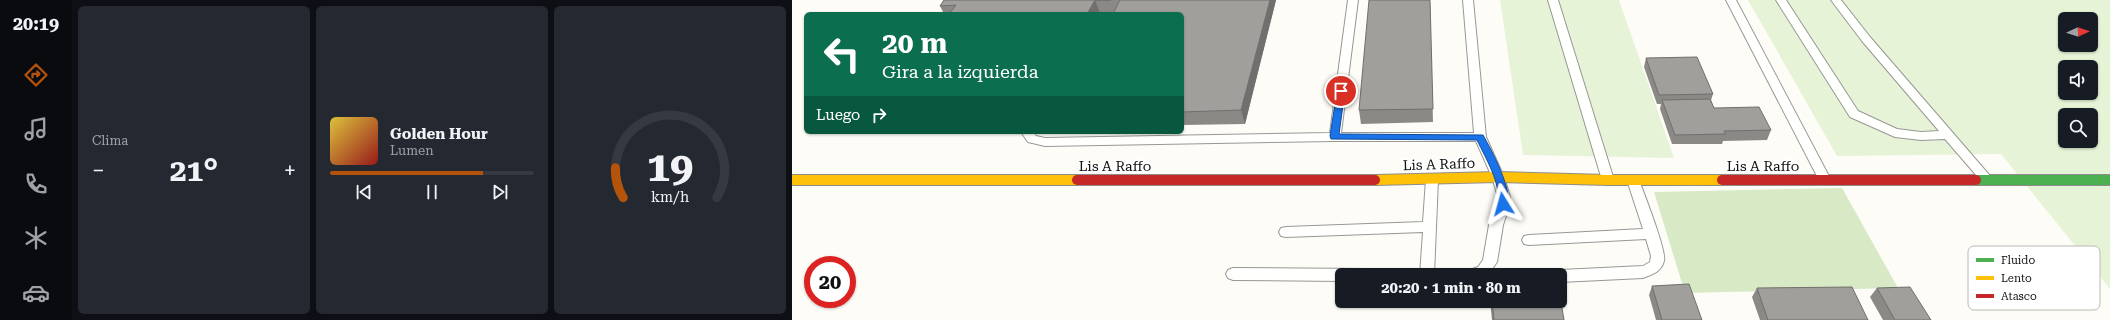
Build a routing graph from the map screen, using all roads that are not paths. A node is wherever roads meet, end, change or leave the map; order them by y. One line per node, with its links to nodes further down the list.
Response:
1 (1353, 0): 8 (lane)
2 (1468, 0): 10 (lane)
3 (1553, 0): 14 (lane)
4 (1731, 0): 16 (lane)
5 (1781, 0): 9 (lane)
6 (1836, 0): 9 (lane)
7 (1028, 134): 8 (lane)
8 (1335, 136): 10 (lane)
9 (1949, 136): 17 (lane)
10 (1480, 137): 11 (lane)
11 (1498, 177): 13 (street, Lis A Raffo); 14 (street, Lis A Raffo); 24 (lane)
12 (792, 180): 13 (street, Lis A Raffo)
13 (1432, 180): 19 (lane)
14 (1608, 180): 15 (street, Lis A Raffo)
15 (1633, 180): 16 (street, Lis A Raffo); 21 (lane)
16 (1825, 180): 17 (street, Lis A Raffo)
17 (1987, 180): 18 (street, Lis A Raffo)
18 (2110, 180)
19 (1430, 227): 20 (lane); 23 (lane)
20 (1286, 232)
21 (1651, 234): 22 (lane); 27 (lane)
22 (1529, 240)
23 (1427, 268)
24 (1485, 268)
25 (1233, 274): 26 (lane)
26 (1335, 275)
27 (1567, 276)

